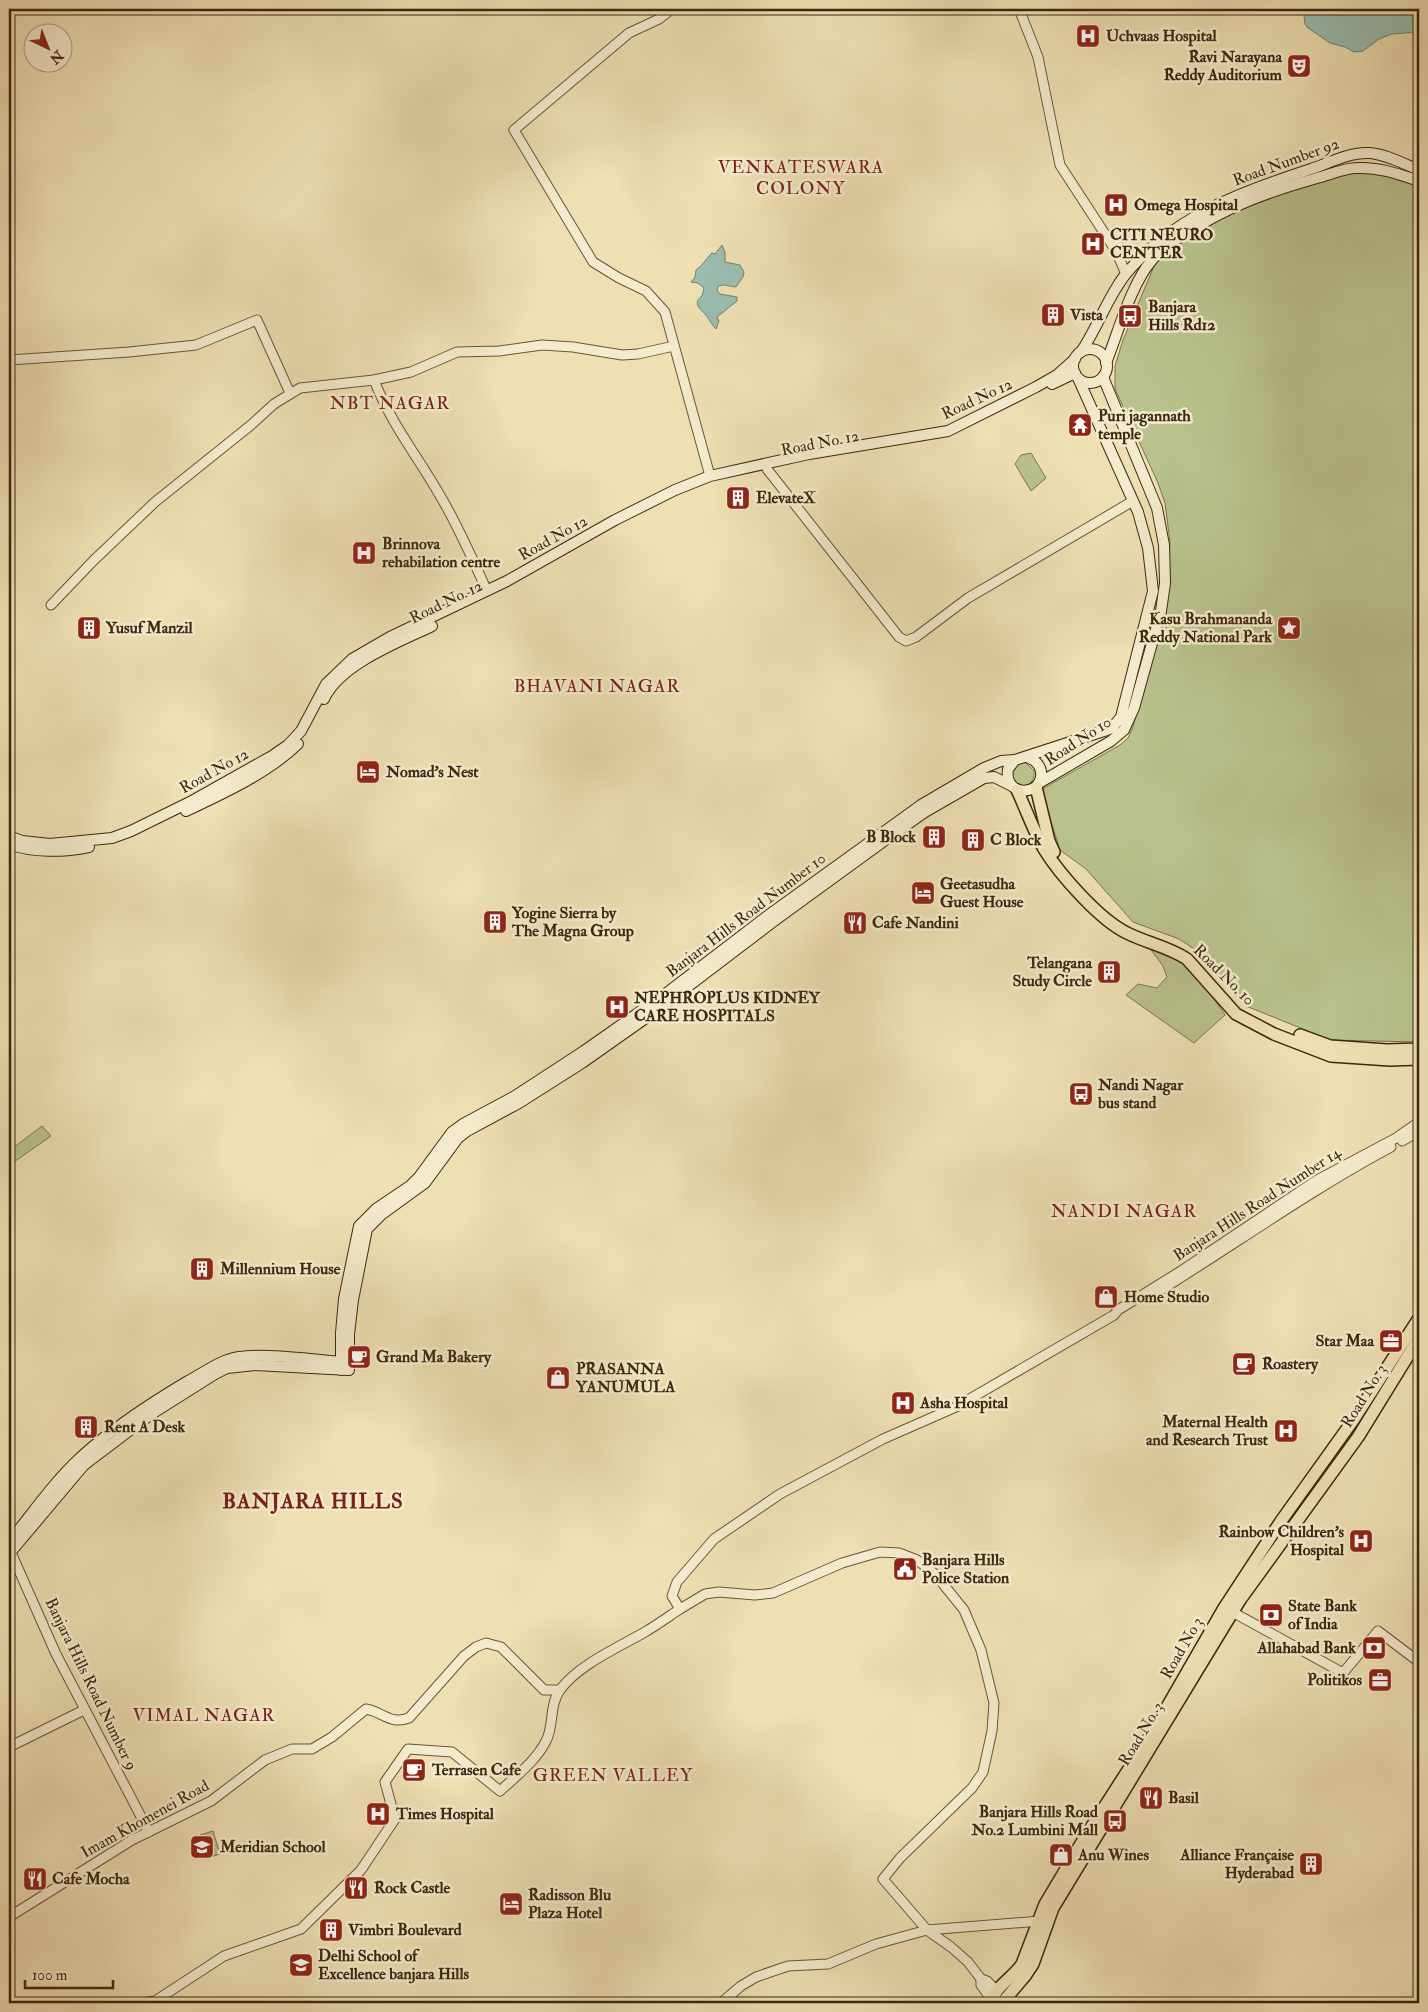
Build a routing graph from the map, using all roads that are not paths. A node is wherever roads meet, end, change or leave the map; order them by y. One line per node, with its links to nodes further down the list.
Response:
1 (672, 9): 10 (street)
2 (1019, 9): 3 (street)
3 (1060, 158): 8 (street); 9 (street)
4 (1419, 170): 6 (main road, Road Number 92)
5 (1419, 181): 6 (main road, Road Number 92)
6 (1287, 182): 7 (main road, Road Number 92)
7 (1184, 228): 8 (main road, Road Number 92); 13 (main road, Road Number 92)
8 (1140, 258): 9 (main road, Road Number 92)
9 (1126, 274): 11 (main road, Road Number 92)
10 (674, 346): 16 (street); 19 (street)
11 (1078, 356): 13 (main road); 14 (main road); 19 (main road, Road No 12)
12 (9, 360): 17 (street)
13 (1106, 363): 15 (main road)
14 (1076, 376): 15 (main road, Road No. 12); 18 (main road, Road No. 12); 20 (main road, Road No 10)
15 (1103, 376): 23 (main road, Road No 10)
16 (374, 380): 17 (street); 21 (street)
17 (290, 393): 22 (street)
18 (767, 469): 20 (street); 30 (main road, Road No. 12)
19 (710, 476): 21 (main road, Road No 12)
20 (1133, 500): 23 (main road, Road No 10)
21 (487, 591): 29 (main road, Road No 12)
22 (51, 605)
23 (1115, 732): 24 (main road, Road No 10); 27 (main road, Road No 10)
24 (1026, 757): 25 (main road); 27 (main road)
25 (1015, 760): 26 (main road, Banjara Hills Road Number 10); 28 (main road)
26 (984, 773): 28 (main road); 36 (main road, Banjara Hills Road Number 10)
27 (1037, 785): 28 (main road); 31 (main road, Road No. 10)
28 (1014, 788): 32 (main road, Road No. 10)
29 (9, 836)
30 (9, 844)
31 (1419, 1049)
32 (1419, 1058)
33 (1417, 1128): 37 (street, Banjara Hills Road Number 14)
34 (1419, 1318): 38 (main road, Road No 3)
35 (1419, 1338): 38 (main road, Road No. 3)
36 (10, 1549): 41 (street, Banjara Hills Road Number 9)
37 (680, 1609): 40 (street); 46 (street)
38 (1229, 1610): 39 (street); 45 (main road, Road No 3); 47 (main road, Road No. 3)
39 (1419, 1662)
40 (560, 1690): 43 (street, Imam Khomenei Road); 48 (street)
41 (84, 1710): 42 (street); 43 (street, Banjara Hills Road Number 9)
42 (9, 1747)
43 (149, 1832): 44 (street, Imam Khomenei Road)
44 (9, 1917)
45 (1040, 1921): 46 (street); 47 (main road, Road No 3)
46 (928, 1930): 47 (street); 49 (street)
47 (995, 1999)
48 (142, 2003)
49 (721, 2003)

